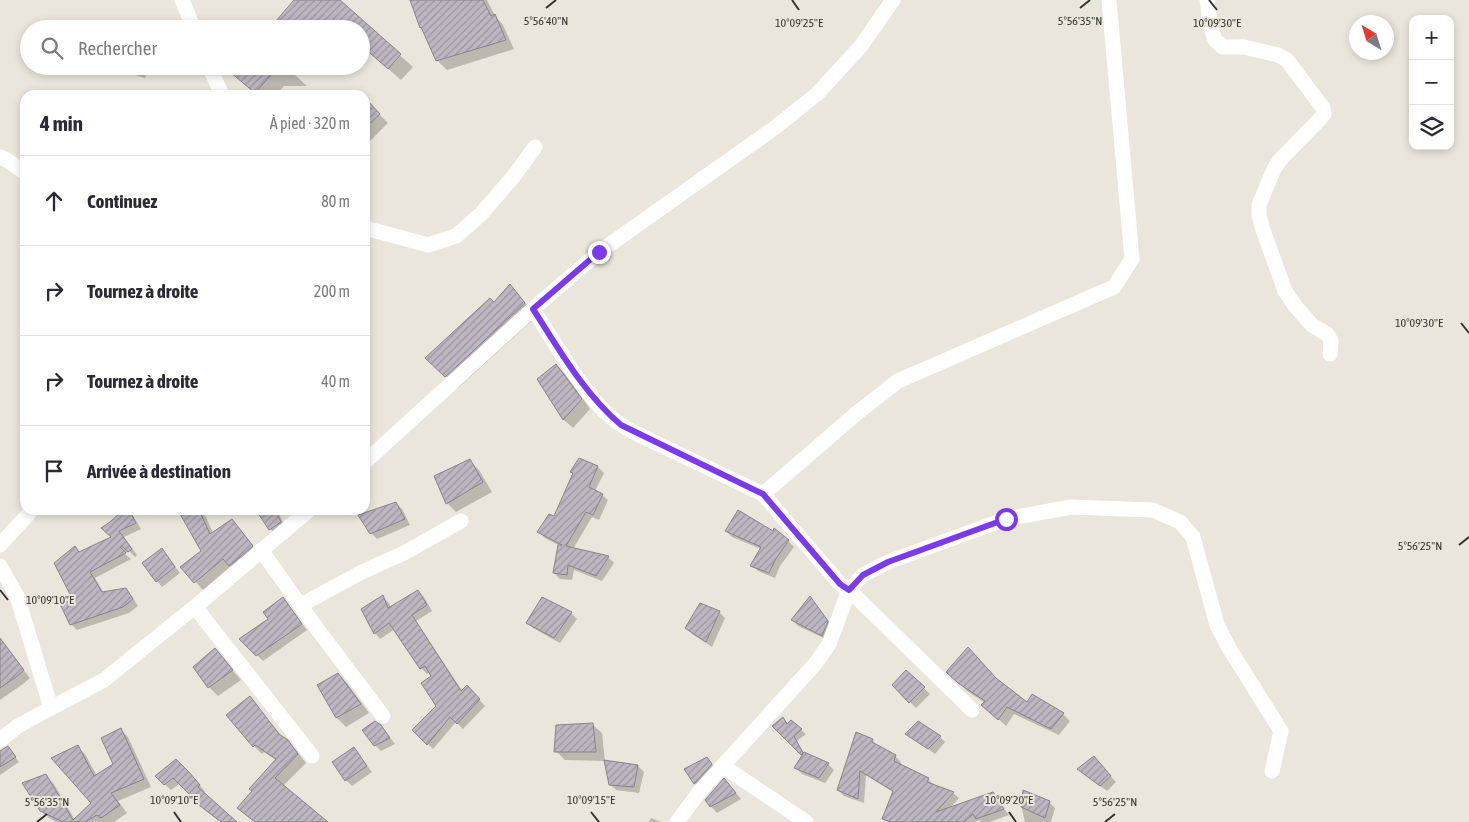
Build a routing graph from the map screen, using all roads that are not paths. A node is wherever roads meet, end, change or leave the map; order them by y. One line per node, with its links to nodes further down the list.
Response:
1 (182, 0): 5 (street)
2 (893, 0): 12 (street)
3 (1109, 0): 15 (street)
4 (1207, 0): 13 (street)
5 (190, 20)
6 (213, 75): 7 (street)
7 (220, 90)
8 (535, 147): 11 (street)
9 (0, 157): 10 (street)
10 (20, 169)
11 (370, 229)
12 (533, 309): 14 (street); 15 (street)
13 (1330, 354)
14 (370, 457)
15 (763, 494): 22 (street)
16 (27, 515): 19 (street)
17 (303, 515): 20 (street)
18 (461, 521): 23 (street)
19 (0, 545)
20 (261, 550): 23 (street); 24 (street)
21 (0, 566): 25 (street)
22 (849, 590): 26 (street); 30 (street); 31 (street)
23 (301, 605): 27 (street)
24 (195, 607): 25 (street); 29 (street)
25 (50, 708): 28 (street)
26 (972, 710)
27 (383, 716)
28 (0, 740)
29 (312, 756)
30 (723, 766): 32 (street); 33 (street)
31 (1272, 771)
32 (677, 822)
33 (806, 822)

